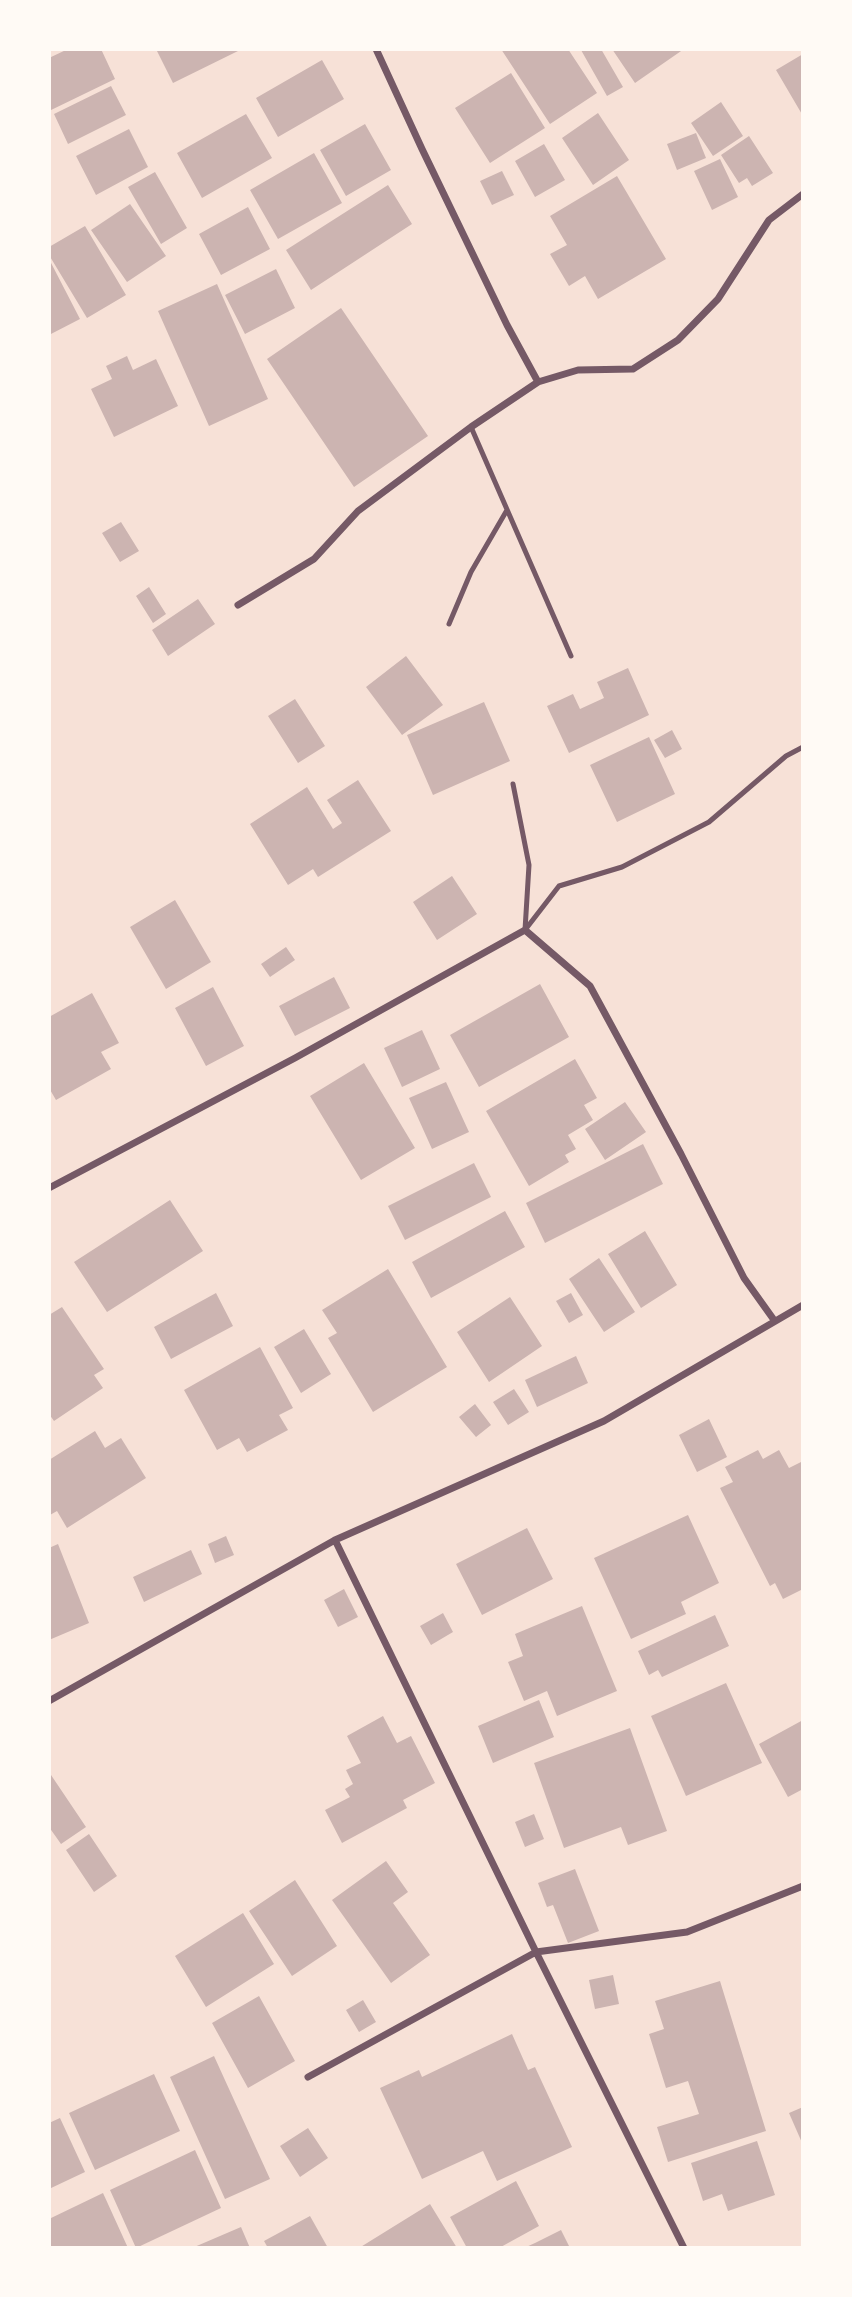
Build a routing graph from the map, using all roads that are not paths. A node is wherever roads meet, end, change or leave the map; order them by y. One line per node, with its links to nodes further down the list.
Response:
1 (376, 49): 3 (street)
2 (803, 194): 3 (street)
3 (538, 382): 4 (street)
4 (471, 427): 5 (lane); 6 (street)
5 (507, 510): 7 (lane); 8 (lane)
6 (238, 606)
7 (449, 624)
8 (571, 656)
9 (803, 747): 11 (lane)
10 (513, 784): 11 (lane)
11 (525, 930): 12 (street); 14 (street)
12 (49, 1188)
13 (803, 1305): 14 (street)
14 (774, 1320): 15 (street)
15 (335, 1540): 16 (street); 18 (street)
16 (49, 1701)
17 (803, 1886): 18 (street)
18 (536, 1952): 19 (street); 20 (street)
19 (308, 2077)
20 (684, 2248)

